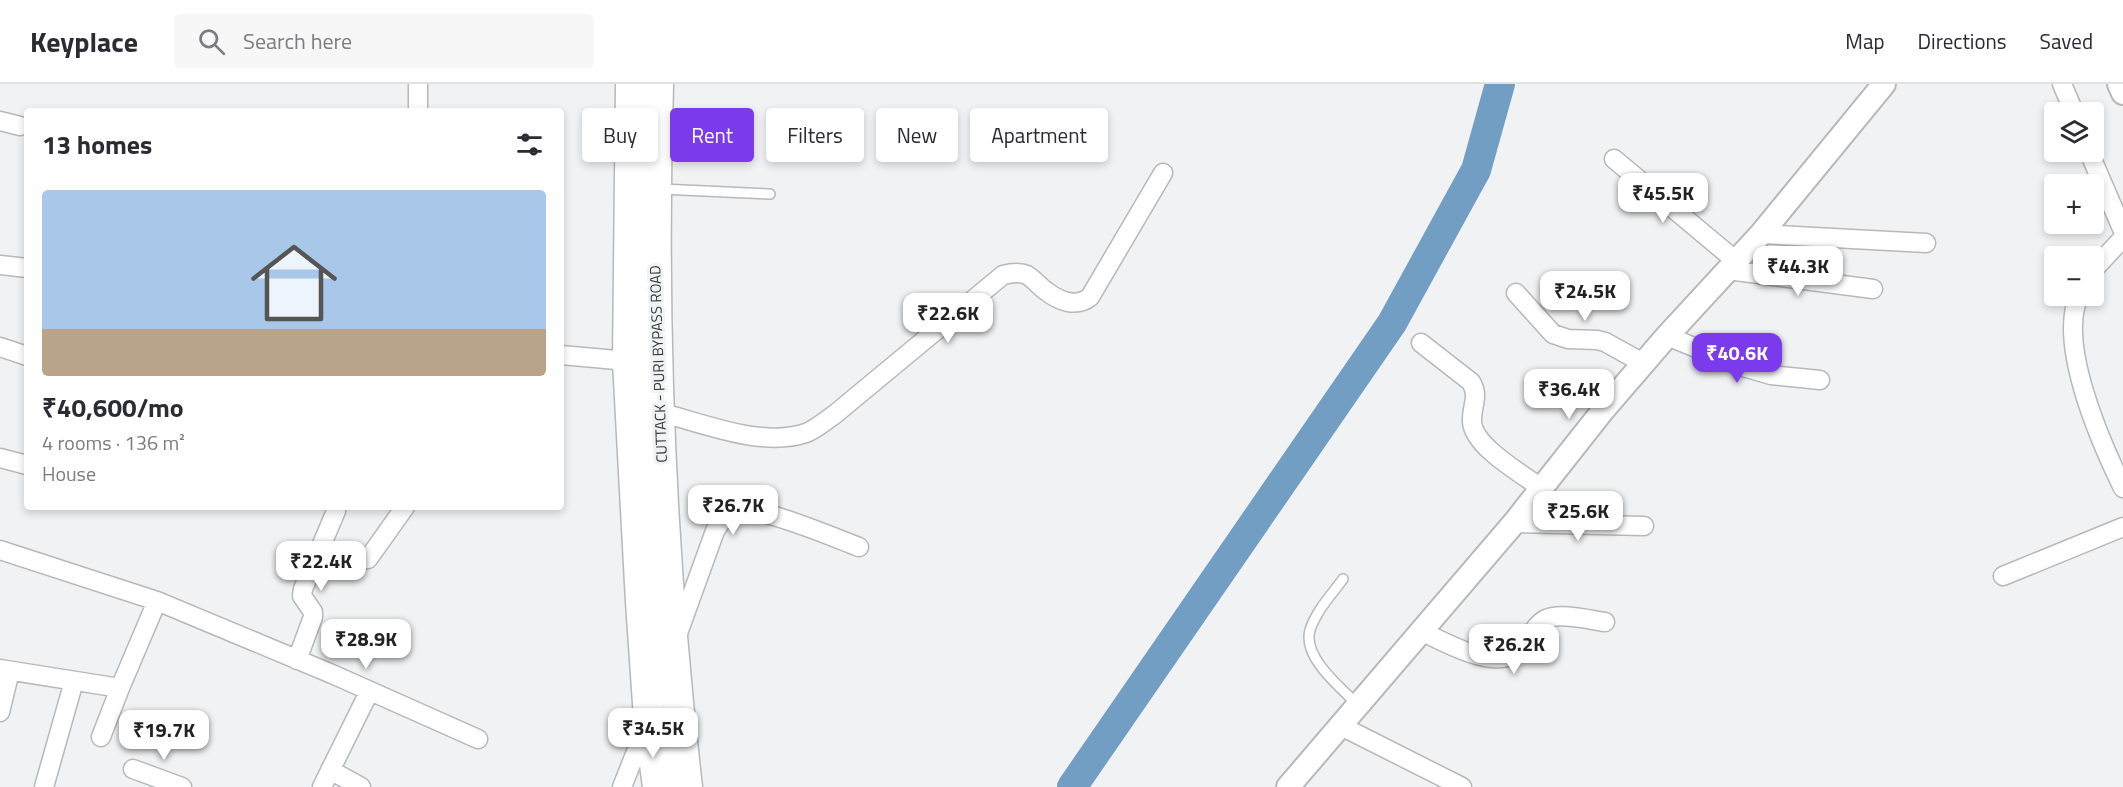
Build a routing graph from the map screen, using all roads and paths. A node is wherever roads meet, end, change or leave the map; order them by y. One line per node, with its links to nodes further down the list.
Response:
1 (418, 84): 9 (street)
2 (631, 84): 33 (highway, CUTTACK - PURI BYPASS ROAD)
3 (658, 84): 15 (highway, CUTTACK - PURI BYPASS ROAD)
4 (1884, 84): 18 (street)
5 (2062, 84): 8 (street)
6 (2119, 84): 7 (street)
7 (2123, 93)
8 (2070, 102)
9 (418, 107)
10 (0, 121): 11 (street)
11 (20, 126)
12 (1614, 159): 22 (street)
13 (2093, 162): 17 (street)
14 (1162, 173): 36 (street)
15 (656, 189): 16 (lane); 36 (highway, CUTTACK - PURI BYPASS ROAD)
16 (770, 194)
17 (2123, 231)
18 (1761, 234): 20 (street); 22 (street)
19 (2123, 238): 21 (street)
20 (1926, 243)
21 (2104, 258)
22 (1732, 265): 25 (street); 28 (street)
23 (0, 266): 24 (street)
24 (24, 268)
25 (1873, 289)
26 (1516, 293): 34 (street)
27 (2076, 306): 40 (street)
28 (1667, 336): 34 (street); 35 (street)
29 (1421, 343): 39 (street)
30 (0, 348): 31 (street)
31 (24, 355)
32 (564, 355): 33 (street)
33 (627, 361): 62 (highway, CUTTACK - PURI BYPASS ROAD)
34 (1643, 363): 39 (street)
35 (1820, 380)
36 (659, 412): 54 (highway, CUTTACK - PURI BYPASS ROAD)
37 (0, 458): 38 (street)
38 (24, 464)
39 (1541, 488): 43 (street)
40 (2123, 488)
41 (403, 510): 47 (street)
42 (336, 511): 47 (street)
43 (1514, 523): 44 (street); 53 (street)
44 (1644, 526)
45 (2123, 527): 49 (street)
46 (858, 547): 54 (street)
47 (326, 548): 55 (street)
48 (0, 550): 51 (street)
49 (2003, 576)
50 (1343, 579): 60 (lane)
51 (157, 602): 55 (street); 58 (street)
52 (1605, 622): 53 (street)
53 (1421, 631): 60 (street)
54 (672, 649): 74 (highway, CUTTACK - PURI BYPASS ROAD)
55 (297, 660): 59 (street)
56 (5, 670): 57 (street); 61 (street)
57 (74, 681): 58 (street); 68 (street)
58 (120, 688): 64 (street)
59 (369, 692): 65 (street); 67 (street)
60 (1358, 705): 63 (street)
61 (0, 712)
62 (649, 718): 72 (street); 73 (highway, CUTTACK - PURI BYPASS ROAD)
63 (1341, 726): 75 (street); 76 (street)
64 (101, 737)
65 (478, 739)
66 (133, 769): 69 (street)
67 (330, 770): 70 (street); 71 (street)
68 (44, 787)
69 (182, 787)
70 (322, 787)
71 (361, 787)
72 (622, 787)
73 (658, 787)
74 (687, 787)
75 (1288, 787)
76 (1462, 787)

